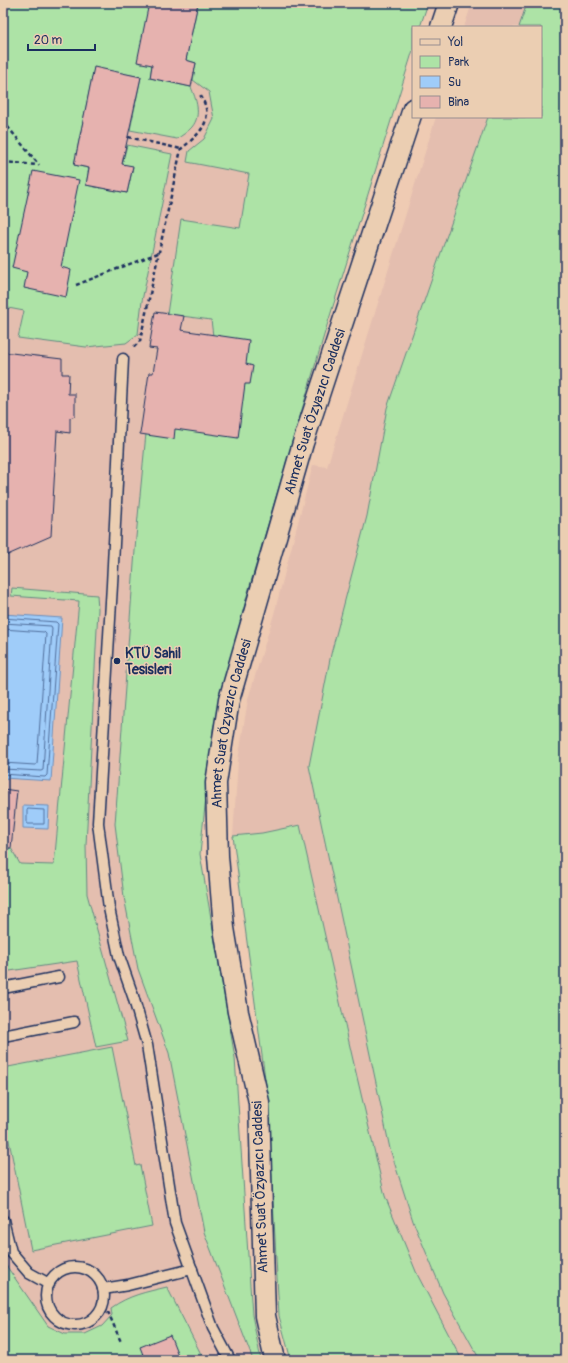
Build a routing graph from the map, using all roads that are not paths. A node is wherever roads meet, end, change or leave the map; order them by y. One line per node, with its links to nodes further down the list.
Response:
1 (449, 3): 2 (street)
2 (440, 26)
3 (412, 111): 14 (street, Ahmet Suat Özyazıcı Caddesi)
4 (123, 358): 10 (lane)
5 (59, 977): 6 (lane)
6 (3, 988)
7 (74, 1022): 8 (lane)
8 (3, 1036)
9 (3, 1220): 11 (lane)
10 (192, 1269): 12 (lane); 13 (lane)
11 (49, 1284): 12 (lane); 12 (lane)
12 (103, 1289)
13 (230, 1360)
14 (275, 1360)

